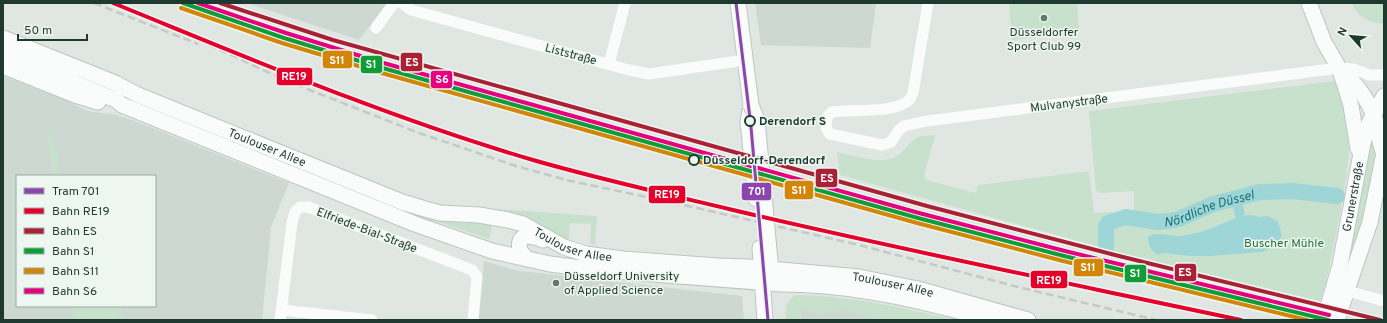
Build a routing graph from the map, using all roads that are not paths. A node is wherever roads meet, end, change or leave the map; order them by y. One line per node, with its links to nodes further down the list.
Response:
1 (394, 3): 7 (street)
2 (402, 3): 11 (street, Liststraße)
3 (625, 3): 11 (street)
4 (738, 3): 10 (main road)
5 (928, 3): 13 (street, Mulvanystraße)
6 (1309, 3): 13 (main road)
7 (376, 28)
8 (3, 38): 16 (main road)
9 (3, 53): 15 (main road)
10 (745, 60): 11 (street, Liststraße); 24 (main road, bridge)
11 (609, 64)
12 (3, 66): 18 (main road)
13 (1339, 68): 14 (street); 19 (main road); 20 (main road)
14 (1384, 75)
15 (62, 76): 16 (main road); 18 (main road)
16 (138, 94): 22 (main road, Toulouser Allee)
17 (1384, 96): 19 (main road, Grunerstraße)
18 (122, 105): 23 (main road, Toulouser Allee)
19 (1373, 116): 20 (main road, Grunerstraße); 21 (main road)
20 (1359, 158): 25 (main road, Grunerstraße)
21 (1383, 160): 25 (main road, Grunerstraße)
22 (556, 243): 23 (main road); 24 (main road, Toulouser Allee)
23 (527, 259): 24 (main road, Toulouser Allee)
24 (766, 270): 30 (main road); 31 (main road); 32 (main road, Toulouser Allee); 33 (main road, Toulouser Allee)
25 (1338, 296): 26 (street); 34 (main road); 35 (main road)
26 (1384, 301)
27 (281, 315): 28 (street); 29 (street, Elfriede-Bial-Straße)
28 (372, 320)
29 (473, 320)
30 (765, 320)
31 (774, 320)
32 (990, 320)
33 (1028, 320)
34 (1324, 320)
35 (1336, 320)

